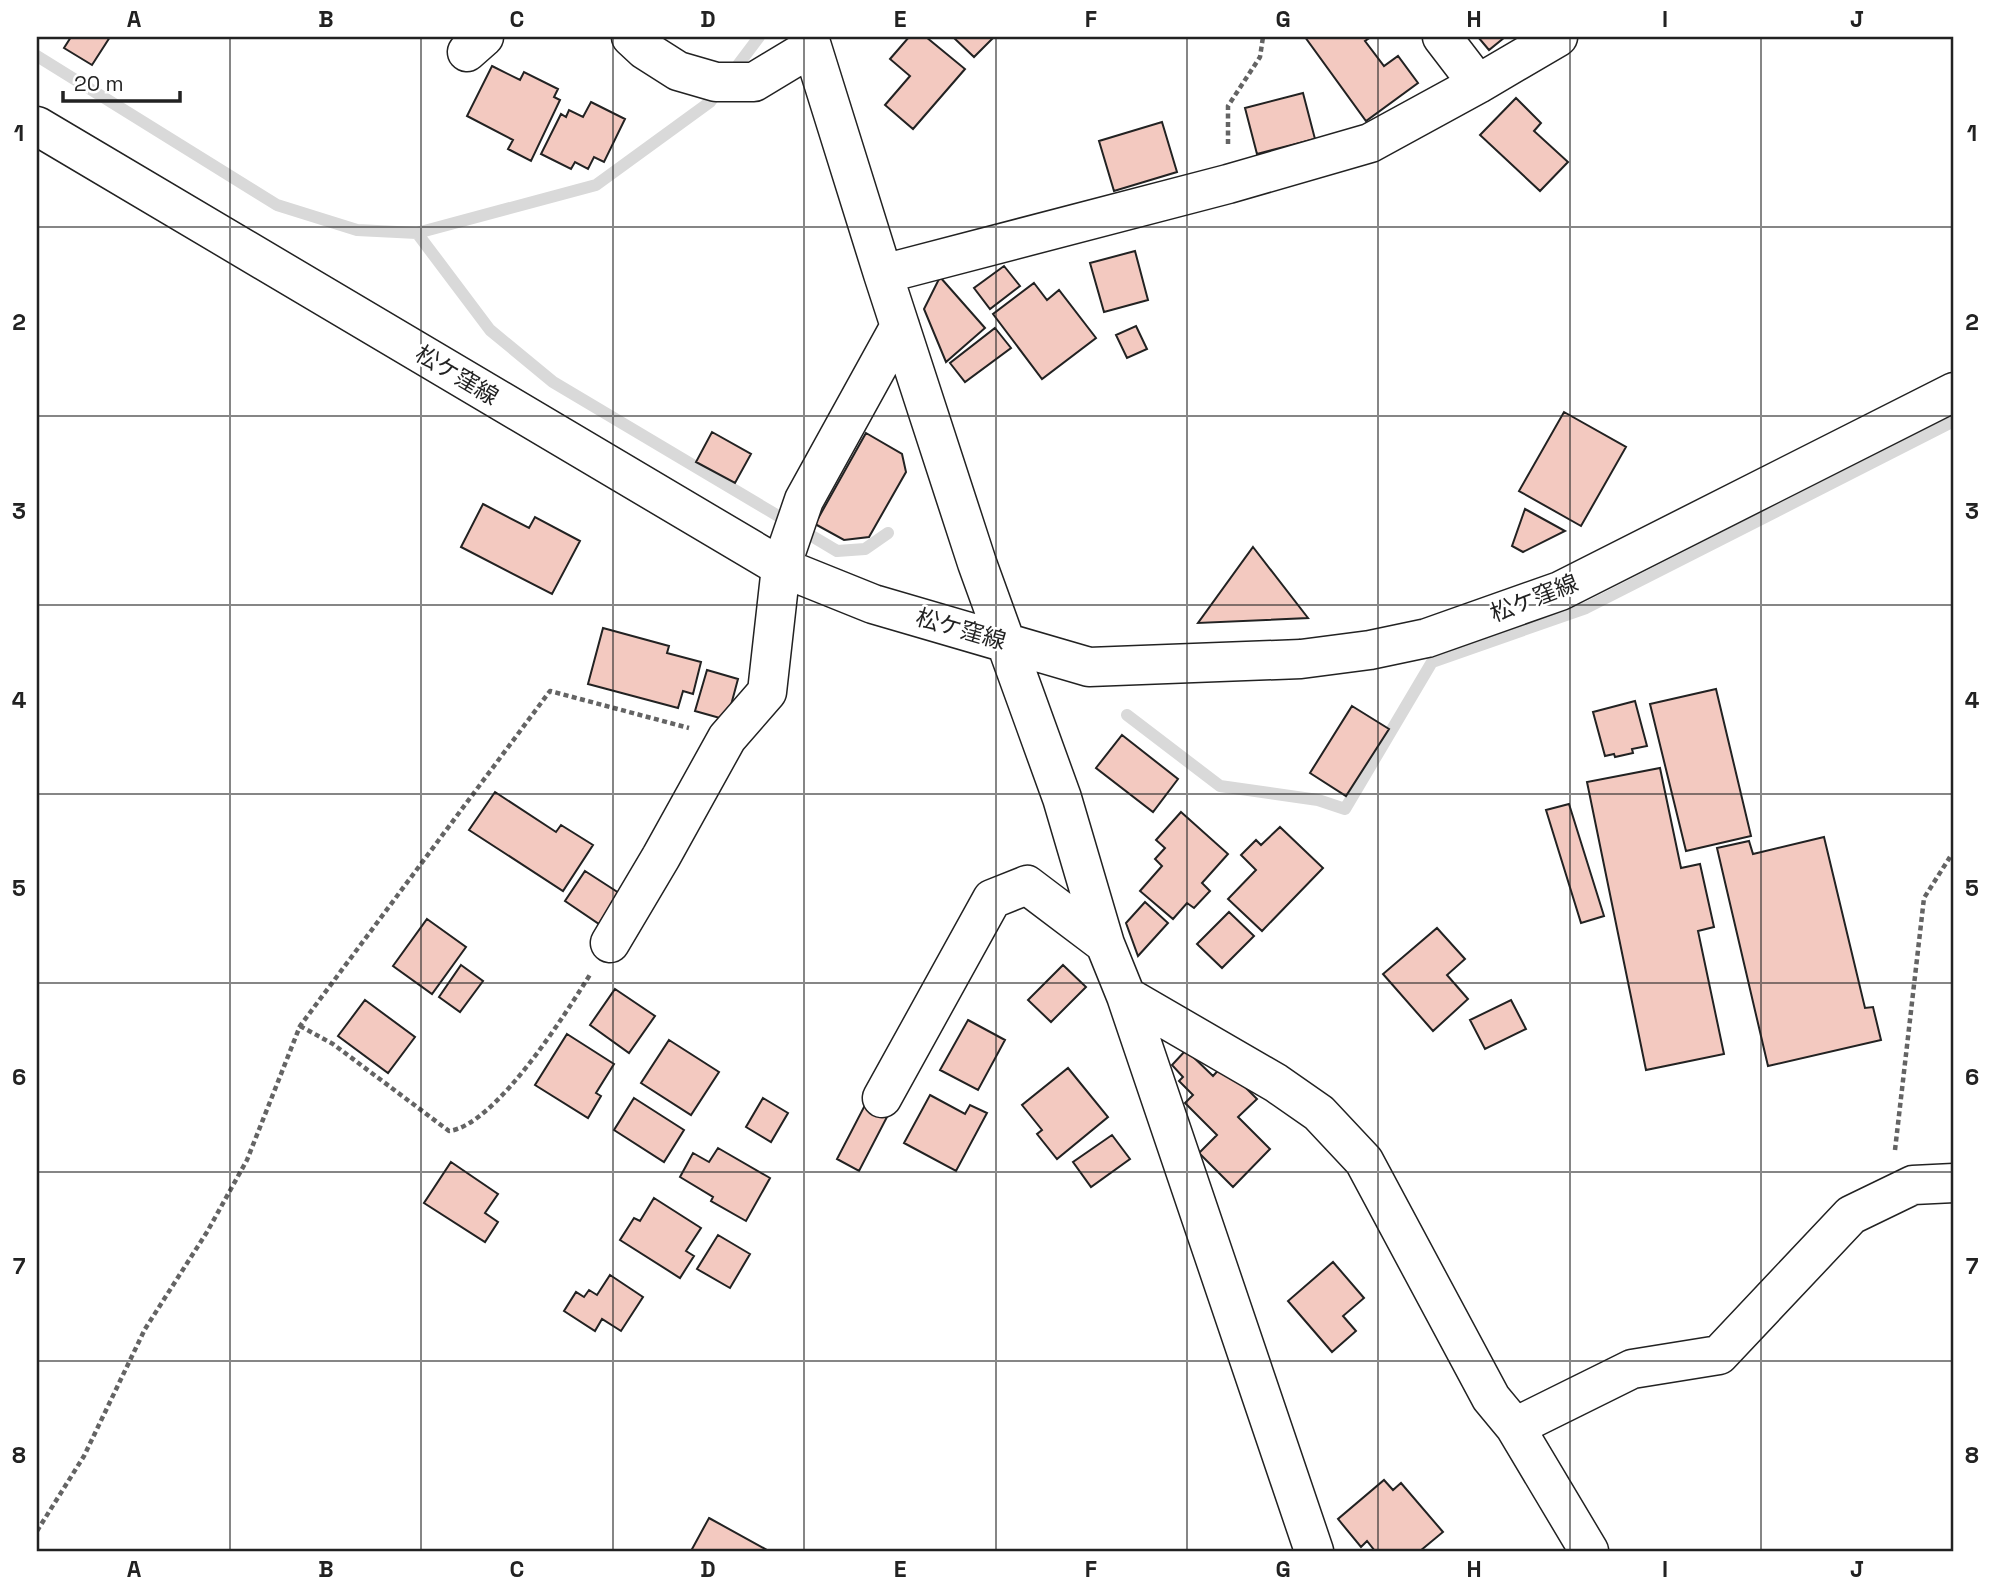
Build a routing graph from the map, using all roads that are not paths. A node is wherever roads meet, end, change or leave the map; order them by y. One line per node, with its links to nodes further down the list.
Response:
1 (631, 37): 4 (street)
2 (1443, 37): 5 (street)
3 (1558, 37): 5 (street)
4 (810, 42): 7 (street)
5 (1478, 84): 7 (street)
6 (37, 126): 10 (street, 松ケ窪線)
7 (883, 274): 8 (street)
8 (900, 326): 10 (street); 11 (street)
9 (1954, 392): 11 (street, 松ケ窪線)
10 (780, 567): 11 (street, 松ケ窪線); 12 (street)
11 (1004, 641): 13 (street)
12 (610, 943)
13 (1105, 944): 14 (street); 15 (street)
14 (1126, 996): 17 (street); 18 (street)
15 (883, 1098)
16 (1954, 1183): 17 (street)
17 (1515, 1427): 19 (street)
18 (1314, 1551)
19 (1589, 1551)

